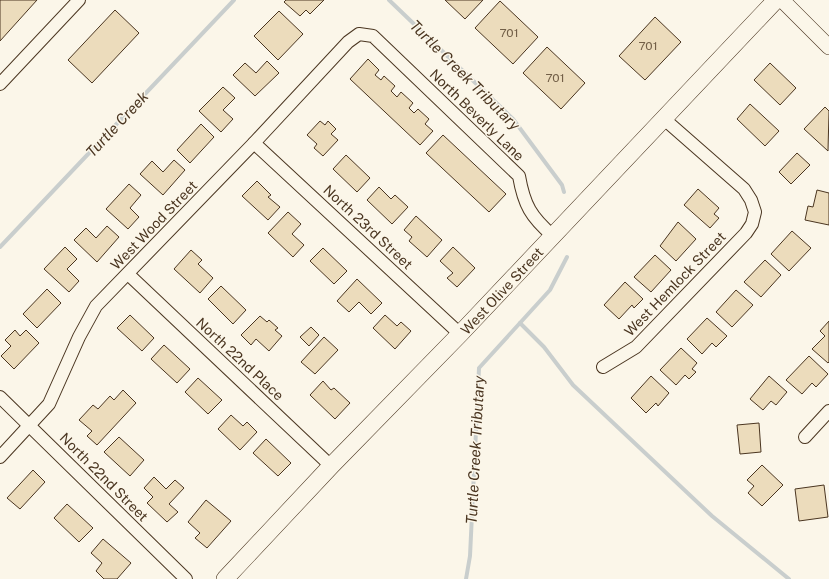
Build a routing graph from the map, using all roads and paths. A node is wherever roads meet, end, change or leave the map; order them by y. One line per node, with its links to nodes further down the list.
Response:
1 (80, 0): 6 (street)
2 (776, 0): 7 (main road, West Olive Street)
3 (782, 0): 5 (street)
4 (359, 34): 8 (street, West Wood Street); 9 (street, North Beverly Lane)
5 (829, 47)
6 (0, 84)
7 (663, 118): 9 (main road, West Olive Street); 12 (street, West Hemlock Street)
8 (254, 143): 10 (street, West Wood Street); 11 (street, North 23rd Street)
9 (553, 236): 11 (main road, West Olive Street)
10 (128, 274): 15 (street, West Wood Street); 18 (street, North 22nd Place)
11 (460, 334): 18 (main road, West Olive Street)
12 (604, 367)
13 (0, 397): 15 (street, North 22nd Street)
14 (829, 411): 16 (street)
15 (31, 426): 17 (street, West Wood Street); 19 (street, North 22nd Street)
16 (805, 437)
17 (0, 457)
18 (331, 466): 20 (main road, West Olive Street)
19 (186, 579)
20 (225, 579)

